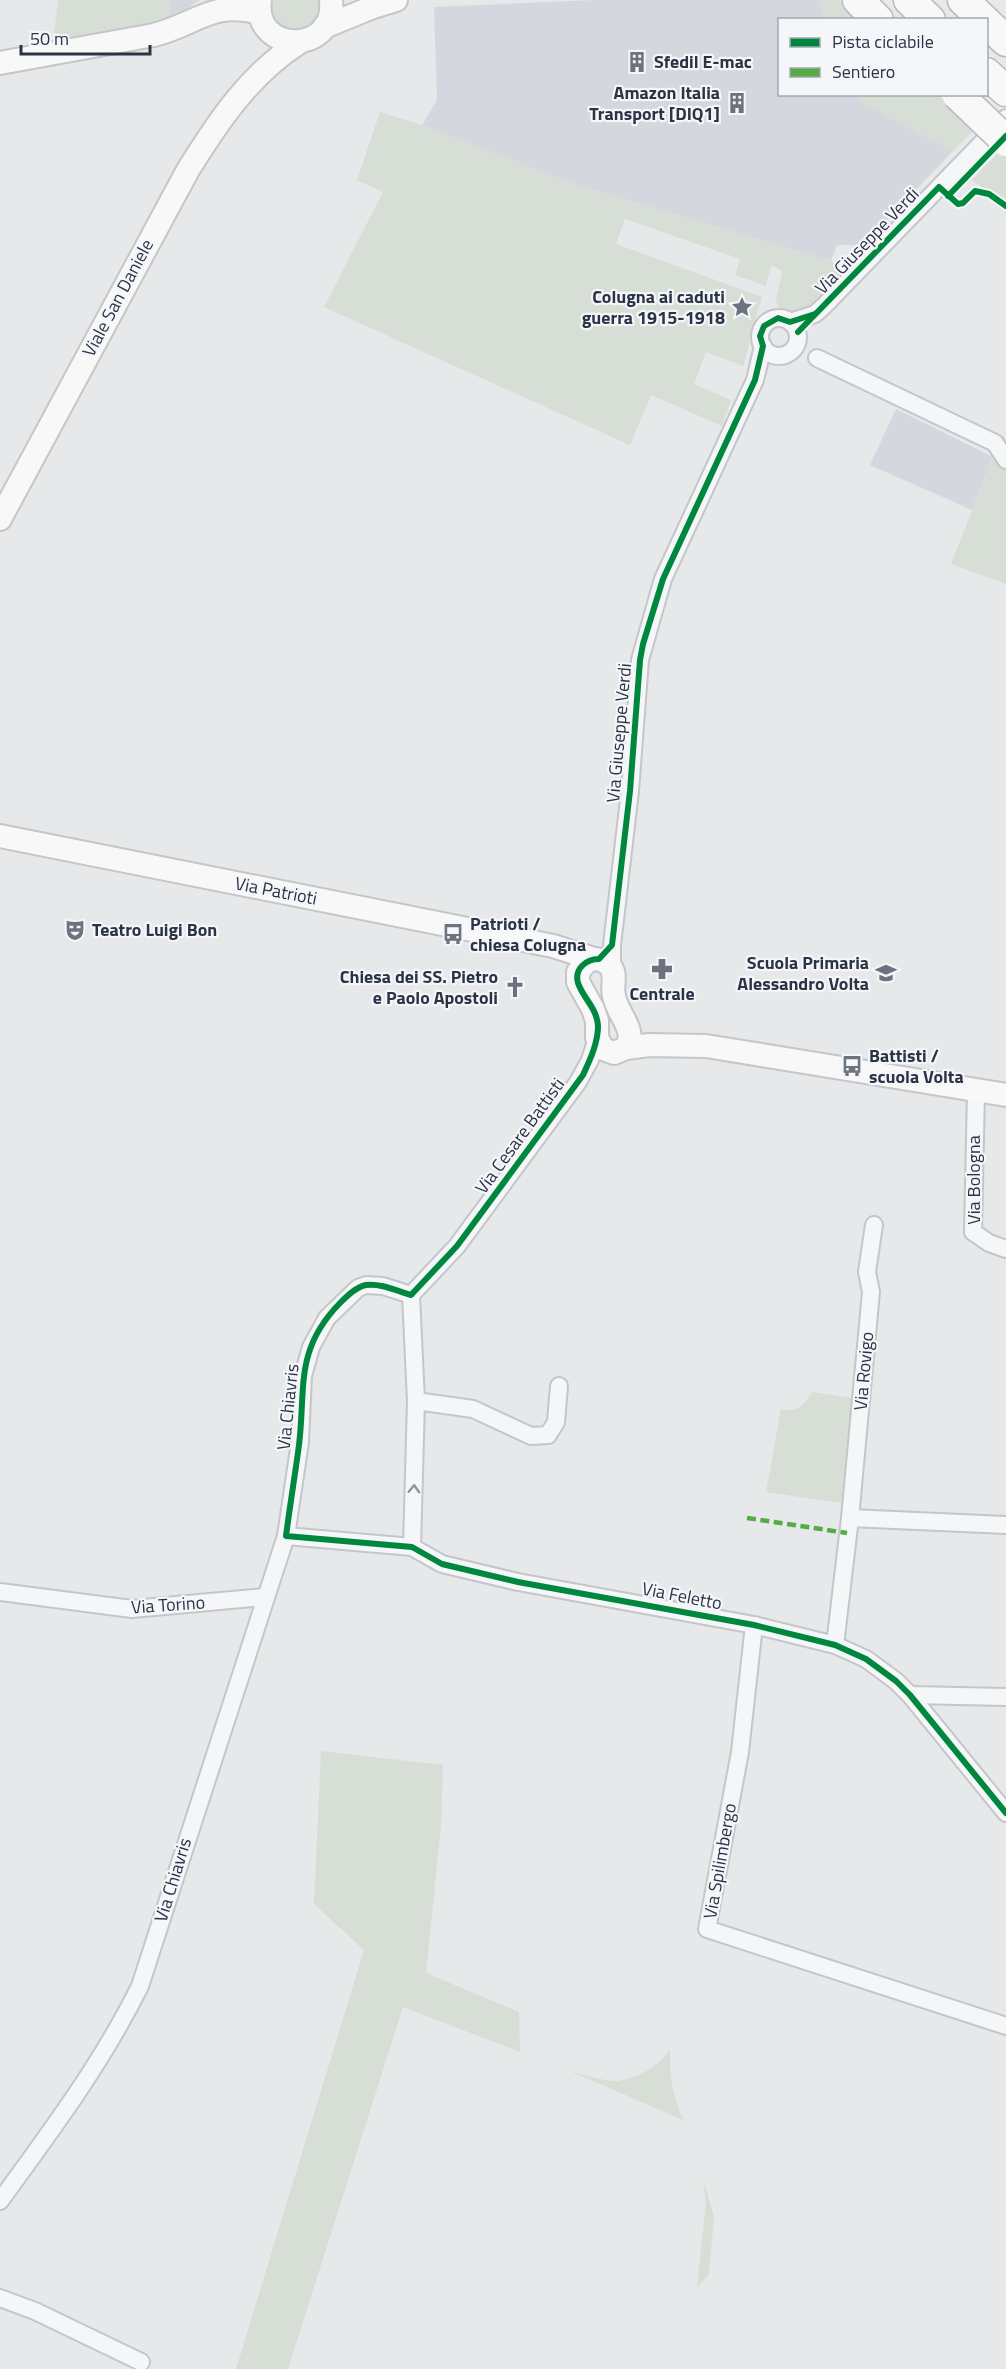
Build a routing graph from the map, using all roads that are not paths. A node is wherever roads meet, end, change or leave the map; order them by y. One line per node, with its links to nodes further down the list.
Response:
1 (216, 0): 11 (street)
2 (331, 0): 13 (street)
3 (396, 0): 13 (street, Viale San Daniele)
4 (858, 0): 8 (highway)
5 (909, 0): 9 (highway)
6 (963, 0): 10 (highway)
7 (262, 13): 11 (street); 15 (street); 18 (street, Viale San Daniele)
8 (876, 18)
9 (928, 18)
10 (982, 18)
11 (188, 22): 16 (street)
12 (988, 24): 14 (highway)
13 (324, 27): 15 (street, Viale San Daniele)
14 (1006, 41)
15 (300, 42): 18 (street, Viale San Daniele)
16 (0, 63)
17 (988, 74): 19 (highway)
18 (248, 84): 28 (street, Viale San Daniele)
19 (1006, 91)
20 (959, 96): 22 (highway, bridge)
21 (1006, 118): 23 (street, Via Giuseppe Verdi)
22 (1006, 141)
23 (790, 322): 24 (street); 25 (street)
24 (798, 338): 25 (street); 26 (street)
25 (776, 352): 26 (street); 31 (street, Via Giuseppe Verdi)
26 (817, 358): 27 (street)
27 (1006, 460)
28 (0, 519)
29 (0, 836): 30 (street, Via Patrioti)
30 (553, 946): 31 (street, Via Patrioti); 32 (street)
31 (604, 958): 32 (street); 34 (street)
32 (577, 976): 33 (street)
33 (597, 1038): 34 (street); 35 (street, Via Cesare Battisti)
34 (622, 1042): 35 (street, Via Cesare Battisti); 36 (street)
35 (583, 1075): 40 (street, Via Cesare Battisti)
36 (976, 1091): 37 (street); 39 (street, Via Bologna)
37 (1006, 1095)
38 (874, 1226): 43 (street, Via Rovigo)
39 (1006, 1249)
40 (411, 1295): 42 (street); 45 (street, Via Chiavris)
41 (559, 1386): 42 (street)
42 (416, 1401): 46 (street, one-way to 42)
43 (850, 1518): 44 (street); 50 (street, Via Rovigo)
44 (1006, 1526)
45 (286, 1536): 46 (street, Via Feletto); 48 (street, Via Chiavris)
46 (412, 1547): 49 (street, Via Feletto)
47 (0, 1592): 48 (street, Via Torino)
48 (265, 1597): 55 (street, Via Chiavris)
49 (754, 1625): 50 (street, Via Feletto); 54 (street, Via Spilimbergo)
50 (835, 1645): 51 (street, Via Feletto)
51 (910, 1695): 52 (street); 53 (street, Via Feletto)
52 (1006, 1697)
53 (1006, 1813)
54 (1006, 2026)
55 (0, 2201)
56 (0, 2298): 57 (street)
57 (141, 2362)

